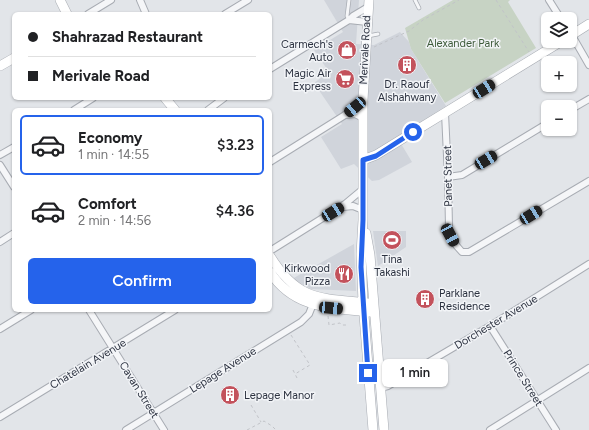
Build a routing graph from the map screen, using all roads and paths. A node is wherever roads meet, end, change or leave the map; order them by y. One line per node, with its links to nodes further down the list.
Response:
1 (60, 0): 12 (main road)
2 (111, 0): 13 (street)
3 (140, 0): 14 (street)
4 (248, 0): 15 (street)
5 (349, 0): 17 (lane)
6 (414, 0): 11 (lane)
7 (459, 0): 24 (path)
8 (496, 0): 26 (path)
9 (549, 0): 16 (street)
10 (368, 4): 17 (street); 18 (main road, Merivale Road)
11 (419, 8)
12 (65, 12)
13 (91, 12)
14 (145, 12)
15 (228, 12)
16 (557, 12)
17 (350, 20): 18 (street); 30 (street)
18 (367, 22): 22 (main road, Merivale Road)
19 (589, 24): 20 (main road)
20 (577, 31)
21 (378, 34): 22 (lane)
22 (366, 36): 24 (main road, Merivale Road)
23 (577, 44): 28 (street)
24 (365, 47): 35 (main road, Merivale Road)
25 (551, 48): 40 (main road)
26 (529, 52)
27 (12, 59): 29 (main road)
28 (589, 65)
29 (0, 66)
30 (272, 68)
31 (589, 99): 36 (street)
32 (90, 100): 37 (street)
33 (167, 100): 38 (main road)
34 (221, 100): 39 (street)
35 (363, 100): 41 (street); 42 (main road, Merivale Road)
36 (577, 106)
37 (77, 108)
38 (173, 108)
39 (211, 108)
40 (445, 113): 46 (main road); 49 (street, Panet Street)
41 (345, 115): 42 (street); 47 (street)
42 (363, 118): 46 (main road, Merivale Road)
43 (541, 127): 49 (street)
44 (12, 148): 45 (street)
45 (0, 155)
46 (363, 160): 52 (main road, Merivale Road)
47 (272, 161)
48 (0, 165): 51 (street)
49 (448, 177): 50 (street, Panet Street)
50 (589, 181)
51 (12, 184)
52 (363, 189): 53 (street); 54 (main road, Merivale Road)
53 (341, 207): 54 (street); 58 (street)
54 (363, 210): 55 (main road, Merivale Road)
55 (363, 220): 62 (main road, Merivale Road); 64 (main road, Merivale Road)
56 (12, 234): 57 (street)
57 (0, 242)
58 (272, 250)
59 (272, 259): 64 (main road)
60 (589, 264): 71 (street, Dorchester Avenue)
61 (272, 274): 63 (main road)
62 (374, 303): 64 (main road); 68 (main road, Merivale Road)
63 (313, 304): 64 (main road); 82 (street, Lepage Avenue)
64 (364, 307): 68 (main road); 89 (main road, Merivale Road)
65 (28, 312): 72 (street)
66 (90, 312): 74 (street, Cavan Street)
67 (172, 312): 74 (street, Chatelain Avenue)
68 (375, 312): 79 (main road, Merivale Road)
69 (328, 315): 70 (path)
70 (348, 324)
71 (490, 326): 79 (street, Dorchester Avenue); 80 (street, Prince Street)
72 (0, 329)
73 (291, 334): 77 (path)
74 (113, 349): 82 (street, Cavan Street); 83 (street, Chatelain Avenue)
75 (589, 368): 80 (street)
76 (293, 370): 77 (path)
77 (295, 374): 78 (path)
78 (297, 378)
79 (380, 388): 90 (main road, Merivale Road)
80 (537, 400): 91 (street); 92 (street, Prince Street)
81 (251, 405): 84 (path)
82 (154, 413): 85 (street, Lepage Avenue); 86 (street, Cavan Street)
83 (0, 417)
84 (261, 422): 87 (path); 88 (path)
85 (126, 430)
86 (164, 430)
87 (247, 430)
88 (276, 430)
89 (373, 430)
90 (384, 430)
91 (490, 430)
92 (556, 430)

